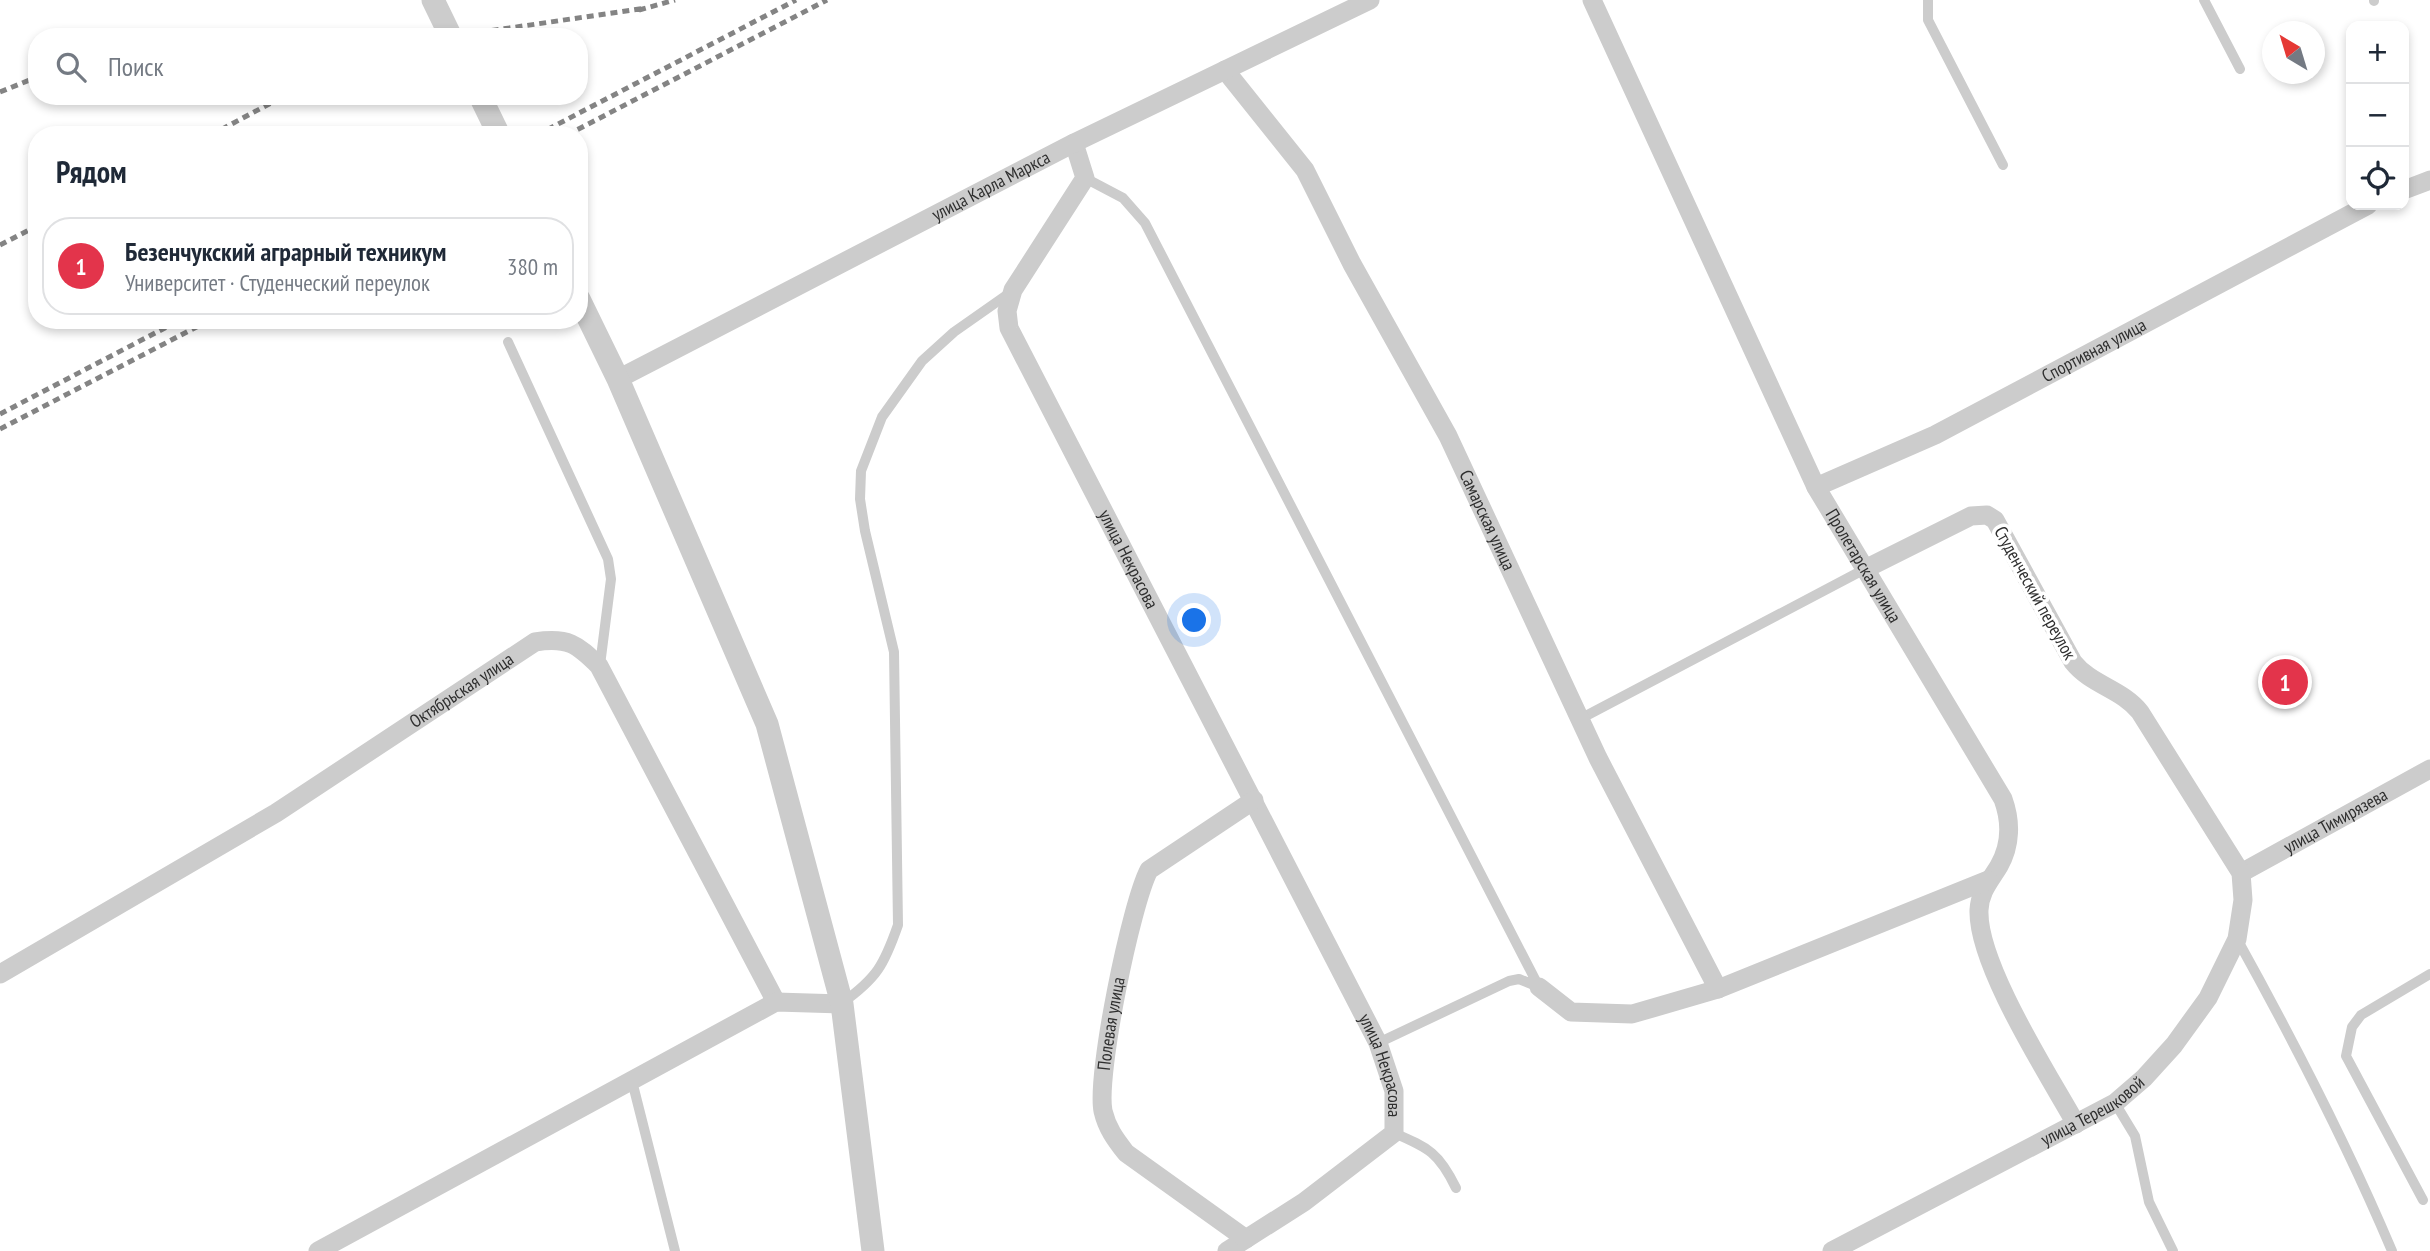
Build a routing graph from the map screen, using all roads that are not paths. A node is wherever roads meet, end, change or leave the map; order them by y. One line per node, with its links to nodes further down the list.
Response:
1 (433, 0): 6 (street, bridge)
2 (1370, 0): 8 (street, улица Карла Маркса)
3 (1592, 0): 21 (street, Пролетарская улица)
4 (1928, 0): 12 (lane)
5 (2204, 0): 7 (lane)
6 (447, 28)
7 (2240, 68)
8 (1225, 69): 11 (street, улица Карла Маркса); 24 (street, Самарская улица)
9 (484, 105): 10 (street)
10 (495, 126)
11 (1074, 143): 13 (street); 20 (street, улица Карла Маркса)
12 (2003, 165)
13 (1085, 178): 17 (street, улица Некрасова); 32 (lane)
14 (2430, 180): 15 (street)
15 (2409, 188)
16 (2359, 210): 21 (street, Спортивная улица)
17 (1013, 290): 26 (street, улица Некрасова); 35 (lane)
18 (588, 317): 20 (street)
19 (508, 342): 23 (lane)
20 (618, 379): 35 (street)
21 (1816, 487): 22 (street, Пролетарская улица)
22 (1865, 569): 24 (lane); 27 (street, Студенческий переулок); 28 (street, Пролетарская улица)
23 (600, 666): 30 (street, Октябрьская улица); 34 (street, Октябрьская улица)
24 (1580, 719): 33 (street, Самарская улица)
25 (2430, 769): 27 (street, улица Тимирязева)
26 (1254, 800): 36 (street, улица Некрасова); 43 (street, Полевая улица)
27 (2241, 873): 29 (street, улица Терешковой)
28 (1988, 880): 33 (street); 39 (street, Пролетарская улица)
29 (2237, 939): 38 (street, улица Терешковой); 50 (lane)
30 (0, 974)
31 (2430, 974): 42 (lane)
32 (1539, 987): 33 (street); 36 (lane)
33 (1718, 989)
34 (776, 1002): 35 (street); 37 (street)
35 (842, 1004): 46 (street)
36 (1378, 1043): 40 (street, улица Некрасова)
37 (632, 1081): 44 (street); 45 (lane)
38 (2115, 1103): 39 (street, улица Терешковой); 49 (lane)
39 (2076, 1124): 48 (street, улица Терешковой)
40 (1394, 1133): 41 (lane); 43 (street)
41 (1456, 1188)
42 (2423, 1200)
43 (1246, 1239): 47 (street)
44 (318, 1251)
45 (675, 1251)
46 (873, 1251)
47 (1227, 1251)
48 (1832, 1251)
49 (2173, 1251)
50 (2392, 1251)

